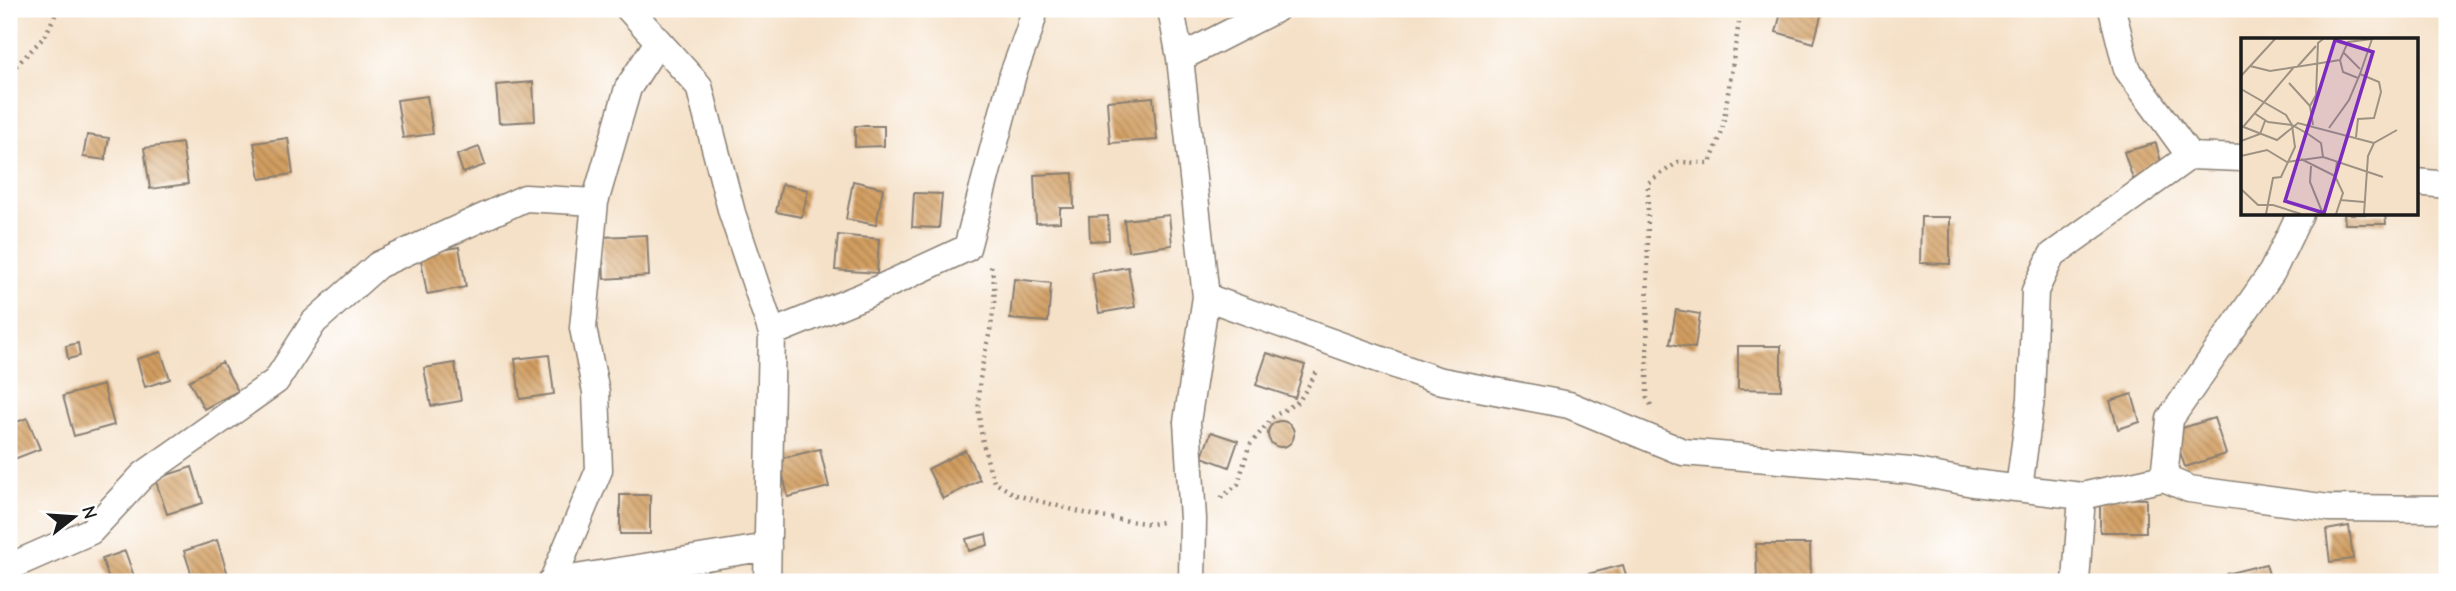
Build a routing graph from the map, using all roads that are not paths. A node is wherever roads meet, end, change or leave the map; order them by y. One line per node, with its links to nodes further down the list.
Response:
1 (629, 9): 6 (street)
2 (1035, 9): 15 (street)
3 (1171, 9): 7 (street)
4 (1276, 9): 7 (street)
5 (2112, 9): 8 (street)
6 (657, 42): 12 (street); 15 (street)
7 (1180, 58): 14 (street)
8 (2190, 156): 9 (street); 17 (street)
9 (2241, 158)
10 (2418, 182): 11 (street)
11 (2447, 185)
12 (595, 202): 21 (street); 22 (street)
13 (2300, 215): 16 (street)
14 (1206, 297): 17 (street); 24 (street)
15 (772, 333): 20 (street)
16 (2164, 478): 18 (street); 19 (street)
17 (2020, 488): 18 (street)
18 (2082, 496): 25 (street)
19 (2447, 509)
20 (768, 547): 22 (street); 23 (street)
21 (9, 568)
22 (551, 582)
23 (767, 582)
24 (1192, 582)
25 (2076, 582)

